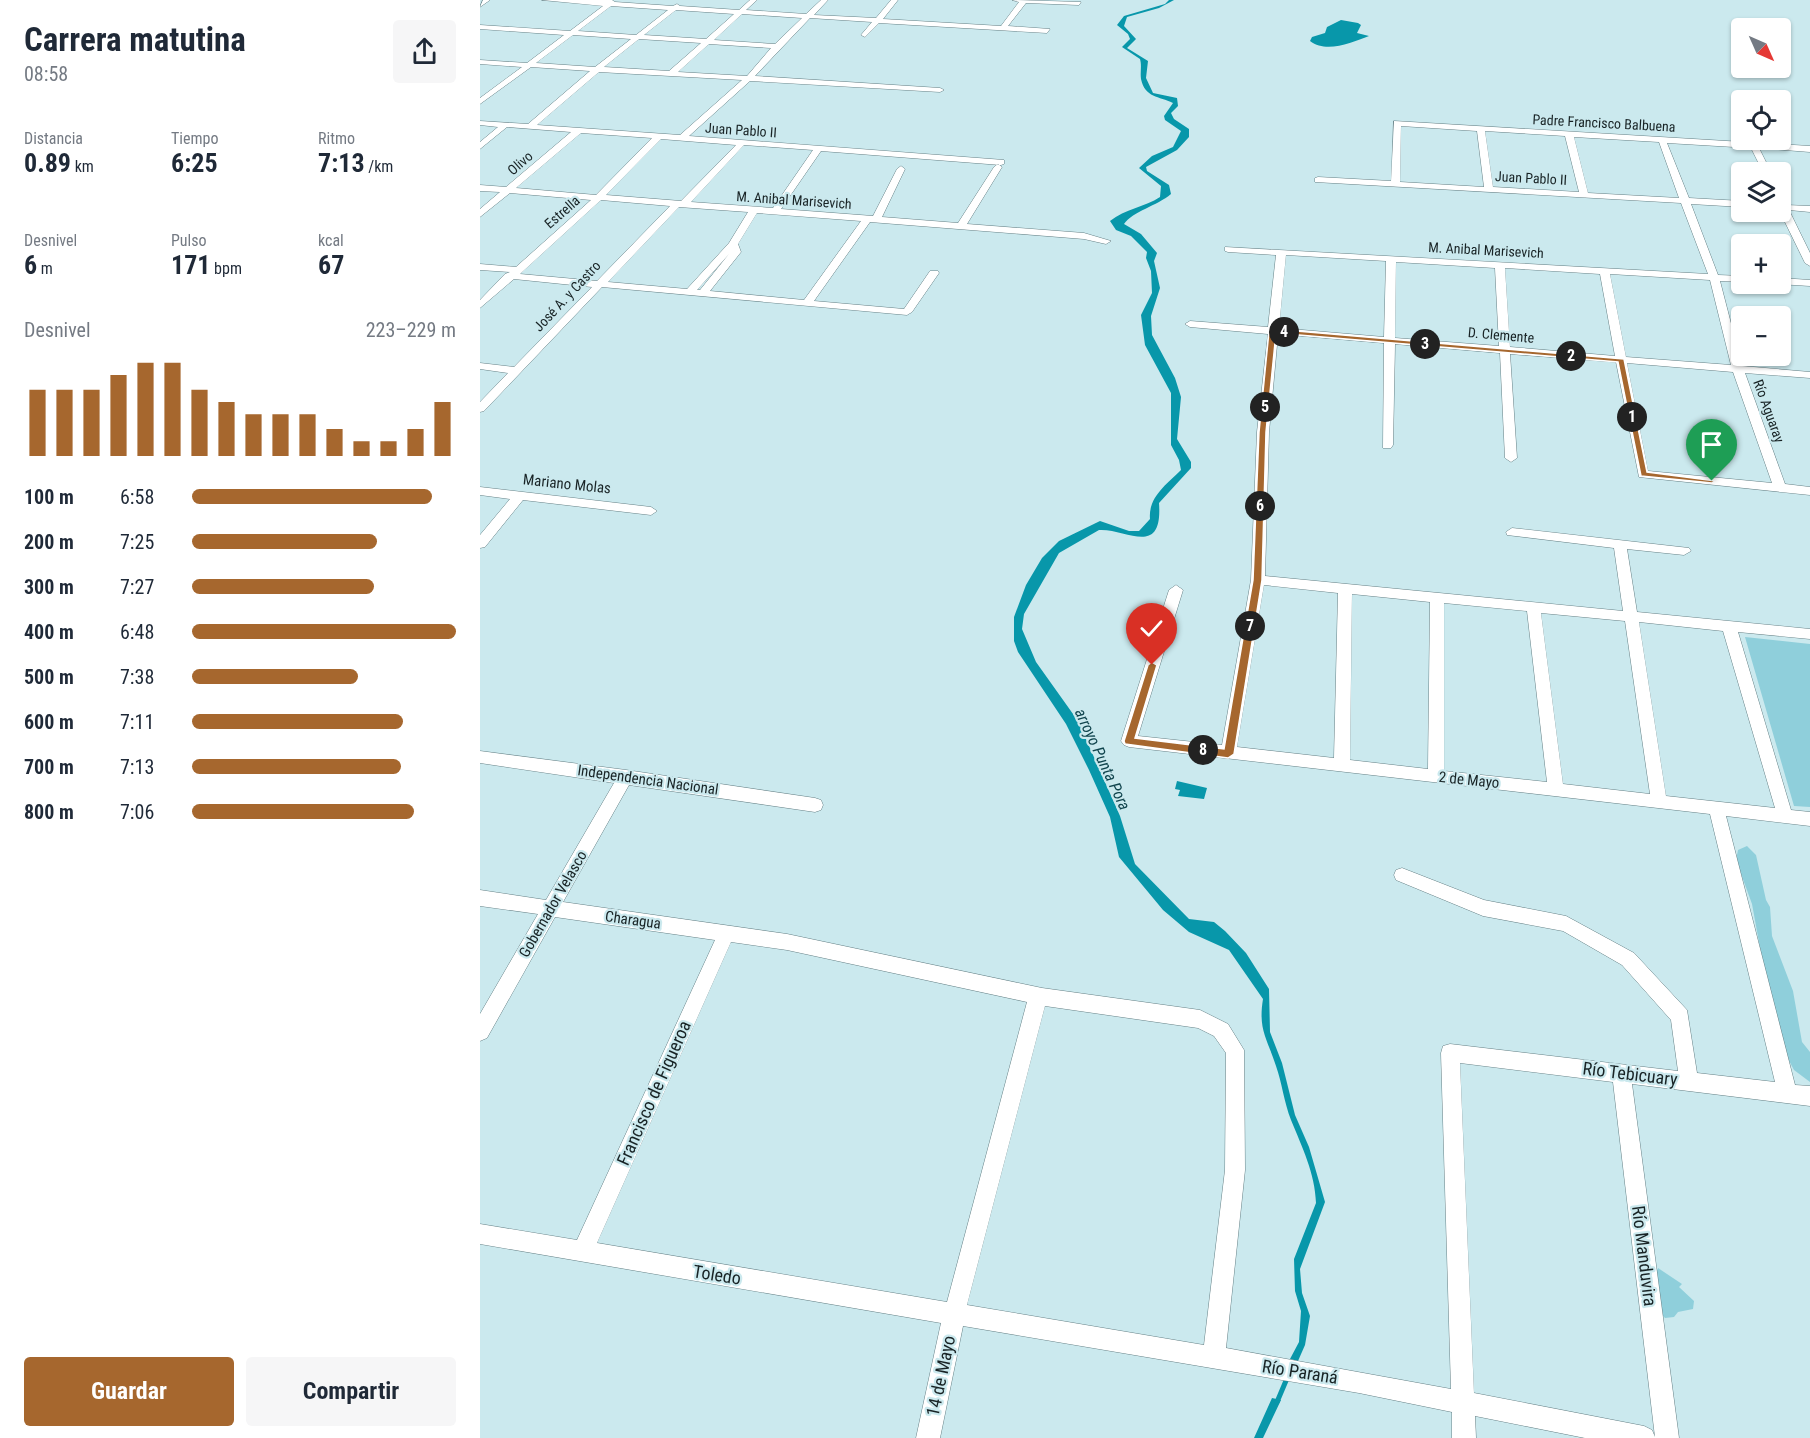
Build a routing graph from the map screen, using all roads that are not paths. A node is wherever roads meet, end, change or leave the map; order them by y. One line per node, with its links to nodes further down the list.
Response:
1 (487, 0): 11 (street)
2 (545, 0): 9 (street)
3 (684, 0): 12 (street)
4 (754, 0): 13 (street)
5 (825, 0): 14 (street)
6 (895, 0): 15 (street)
7 (1015, 0): 8 (street)
8 (1023, 0): 10 (street); 17 (street)
9 (612, 2): 12 (street); 19 (street)
10 (1079, 3)
11 (480, 5)
12 (674, 8): 13 (street); 21 (street)
13 (740, 12): 14 (street); 22 (street)
14 (808, 16): 15 (street); 23 (street)
15 (878, 20): 17 (street); 20 (street)
16 (480, 27): 19 (street)
17 (1003, 28): 18 (street)
18 (1047, 31)
19 (570, 33): 21 (street); 25 (street)
20 (865, 35)
21 (637, 38): 22 (street); 26 (street)
22 (707, 42): 23 (street); 27 (street)
23 (777, 46): 28 (street)
24 (480, 63): 25 (street)
25 (526, 65): 26 (street); 31 (street)
26 (597, 69): 27 (street); 35 (street)
27 (672, 73): 28 (street)
28 (750, 77): 30 (street); 40 (street)
29 (480, 90): 31 (street)
30 (940, 90)
31 (495, 91): 32 (street)
32 (480, 102)
33 (480, 123): 34 (street, Juan Pablo II)
34 (505, 125): 35 (street, Juan Pablo II); 44 (street)
35 (530, 127): 37 (street, Juan Pablo II)
36 (1481, 129): 38 (street, Padre Francisco Balbuena); 50 (street, Padre Francisco Balbuena); 52 (street)
37 (578, 131): 39 (street, Juan Pablo II); 53 (street, Olivo)
38 (1569, 135): 41 (street, Padre Francisco Balbuena); 54 (street)
39 (658, 137): 40 (street, Juan Pablo II); 55 (street, Estrella)
40 (681, 139): 42 (street, Juan Pablo II)
41 (1662, 140): 43 (street, Padre Francisco Balbuena); 56 (street, Río Aguaray)
42 (741, 144): 46 (street, Juan Pablo II); 58 (street, José A. y Castro)
43 (1731, 144)
44 (480, 146)
45 (1791, 148): 47 (street, Padre Francisco Balbuena)
46 (818, 149): 62 (street); 66 (street, Juan Pablo II)
47 (1810, 149)
48 (901, 169): 64 (street)
49 (1318, 180): 50 (street, Juan Pablo II)
50 (1395, 184): 52 (street, Juan Pablo II)
51 (480, 188): 53 (street, M. Anibal Marisevich)
52 (1490, 189): 54 (street, Juan Pablo II)
53 (509, 190): 55 (street, M. Anibal Marisevich); 63 (street, Olivo)
54 (1584, 194): 56 (street, Juan Pablo II)
55 (599, 197): 58 (street, M. Anibal Marisevich); 76 (street, Estrella)
56 (1686, 200): 57 (street, Juan Pablo II); 78 (street, Río Aguaray)
57 (1731, 203)
58 (680, 205): 61 (street, M. Anibal Marisevich); 82 (street, José A. y Castro)
59 (1791, 206): 60 (street)
60 (1810, 209)
61 (753, 211): 62 (street, M. Anibal Marisevich); 68 (street)
62 (774, 213): 64 (street, M. Anibal Marisevich)
63 (480, 214)
64 (871, 219): 66 (street, M. Anibal Marisevich); 85 (street)
65 (1790, 222): 72 (street)
66 (961, 226): 67 (street, M. Anibal Marisevich)
67 (1106, 241)
68 (733, 244): 83 (street); 84 (street)
69 (1228, 249): 70 (street, M. Anibal Marisevich)
70 (1281, 252): 71 (street, M. Anibal Marisevich); 88 (street)
71 (1391, 258): 73 (street, M. Anibal Marisevich); 89 (street)
72 (1810, 263)
73 (1500, 264): 75 (street, M. Anibal Marisevich); 90 (street)
74 (480, 267): 76 (street)
75 (1604, 270): 78 (street, M. Anibal Marisevich); 91 (street)
76 (512, 273): 82 (street); 86 (street, Estrella)
77 (934, 273): 85 (street)
78 (1714, 277): 79 (street, M. Anibal Marisevich); 93 (street, Río Aguaray)
79 (1731, 278)
80 (1791, 282): 81 (street)
81 (1810, 283)
82 (598, 284): 83 (street); 94 (street, José A. y Castro)
83 (690, 292): 84 (street)
84 (704, 293): 85 (street)
85 (807, 303)
86 (480, 305)
87 (1190, 324): 88 (street, D. Clemente)
88 (1273, 331): 89 (street, D. Clemente); 108 (street)
89 (1389, 341): 90 (street, D. Clemente); 97 (street)
90 (1505, 351): 91 (street, D. Clemente); 98 (street)
91 (1621, 360): 93 (street, D. Clemente); 99 (street)
92 (480, 366): 94 (street)
93 (1738, 370): 95 (street, D. Clemente); 99 (street, Río Aguaray)
94 (517, 371): 96 (street, José A. y Castro)
95 (1810, 375)
96 (480, 409)
97 (1387, 445)
98 (1511, 458)
99 (1780, 488): 101 (street)
100 (480, 491): 102 (street, Mariano Molas)
101 (1810, 491)
102 (520, 495): 103 (street, Mariano Molas); 105 (street)
103 (651, 511)
104 (1512, 532): 106 (street)
105 (480, 544)
106 (1620, 544): 107 (street); 113 (street)
107 (1684, 551)
108 (1258, 580): 109 (street); 116 (street)
109 (1345, 589): 111 (street); 118 (street)
110 (1176, 590): 116 (street, 2 de Mayo)
111 (1437, 598): 112 (street); 120 (street)
112 (1533, 607): 113 (street); 121 (street)
113 (1632, 616): 114 (street); 122 (street)
114 (1729, 626): 115 (street); 125 (street)
115 (1810, 634)
116 (1228, 754): 118 (street, 2 de Mayo)
117 (480, 757): 119 (street, Independencia Nacional)
118 (1342, 766): 120 (street, 2 de Mayo)
119 (626, 776): 123 (street, Independencia Nacional); 129 (street, Gobernador Velasco)
120 (1436, 777): 121 (street, 2 de Mayo)
121 (1556, 790): 122 (street, 2 de Mayo)
122 (1659, 802): 124 (street, 2 de Mayo)
123 (815, 805)
124 (1716, 808): 125 (street, 2 de Mayo); 135 (street)
125 (1785, 816): 126 (street, 2 de Mayo)
126 (1810, 819)
127 (1401, 875): 134 (street)
128 (480, 898): 129 (street, Charagua)
129 (551, 909): 130 (street, Charagua); 132 (street, Gobernador Velasco)
130 (726, 933): 131 (street, Charagua); 138 (street, Francisco de Figueroa)
131 (1044, 997): 139 (street, 14 de Mayo); 140 (street, Charagua)
132 (480, 1032)
133 (1621, 1073): 134 (street, Río Tebicuary); 141 (street, Río Tebicuary); 145 (street, Río Manduvira)
134 (1689, 1081): 135 (street, Río Tebicuary)
135 (1787, 1092): 136 (street, Río Tebicuary)
136 (1810, 1096)
137 (480, 1234): 138 (street, Toledo)
138 (582, 1253): 139 (street, Toledo)
139 (954, 1315): 140 (street, Río Paraná); 142 (street, 14 de Mayo)
140 (1214, 1358): 141 (street, Río Paraná)
141 (1462, 1403): 143 (street); 144 (street, Río Paraná)
142 (928, 1438)
143 (1464, 1438)
144 (1644, 1438)
145 (1667, 1438)

